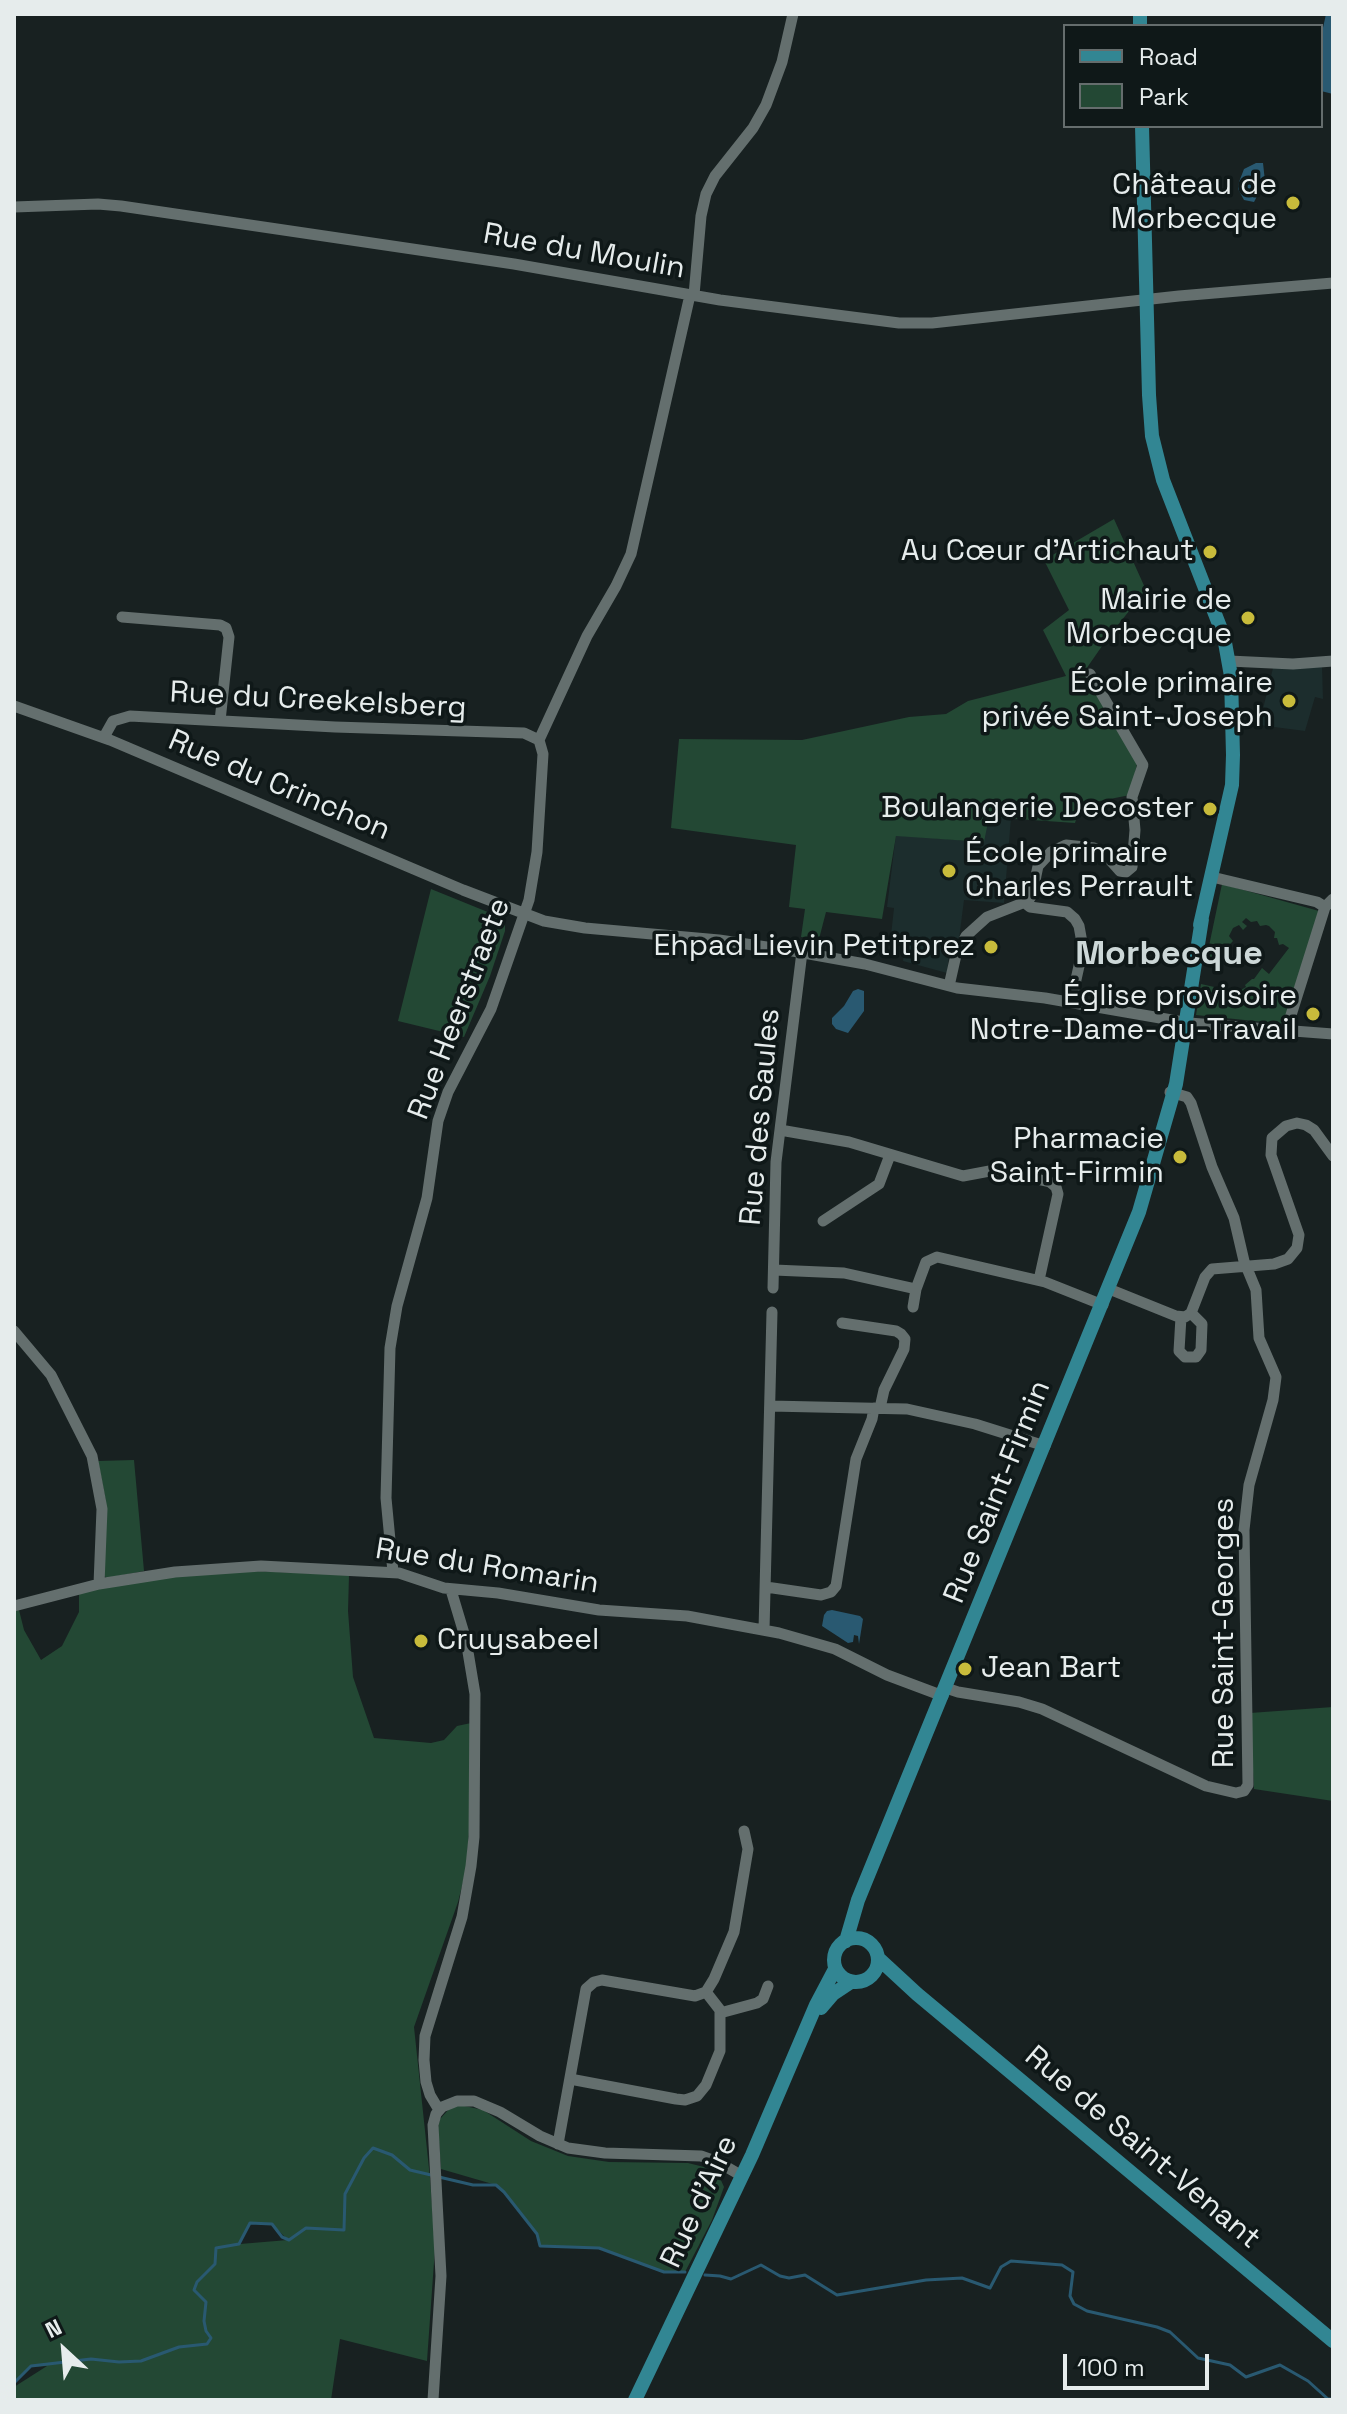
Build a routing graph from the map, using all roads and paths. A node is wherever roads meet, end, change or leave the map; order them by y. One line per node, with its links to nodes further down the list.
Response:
1 (793, 14): 5 (street, Rue Heerstraete)
2 (1142, 128): 6 (main road, Rue Saint-Firmin)
3 (14, 207): 5 (street, Rue du Moulin)
4 (1333, 283): 6 (street, Rue du Moulin)
5 (692, 295): 6 (street, Rue du Moulin); 14 (street, Rue Heerstraete)
6 (1147, 300): 8 (main road, Rue Saint-Firmin)
7 (122, 617): 12 (street)
8 (1229, 661): 9 (street); 15 (main road, Rue Saint-Firmin)
9 (1333, 661)
10 (1090, 674): 16 (street)
11 (14, 706): 13 (street, Rue du Crinchon)
12 (220, 721): 13 (street, Rue du Creekelsberg); 14 (street, Rue du Creekelsberg)
13 (104, 737): 18 (street, Rue du Crinchon)
14 (539, 740): 18 (street, Rue Heerstraete)
15 (1212, 877): 17 (street); 22 (main road, Rue Saint-Firmin)
16 (1025, 903): 20 (street); 21 (street)
17 (1329, 903): 23 (street)
18 (523, 914): 19 (street, Rue du Crinchon); 44 (street, Rue Heerstraete)
19 (802, 952): 20 (street, Rue du Crinchon); 26 (street, Rue des Saules)
20 (949, 986): 21 (street, Rue du Crinchon)
21 (1071, 1002): 22 (street, Rue du Crinchon)
22 (1183, 1022): 23 (street, Rue du Crinchon); 25 (main road, Rue Saint-Firmin)
23 (1286, 1031): 24 (street, Rue du Crinchon)
24 (1333, 1034)
25 (1172, 1093): 30 (street, Rue Saint-Georges); 35 (main road, Rue Saint-Firmin)
26 (780, 1130): 27 (street); 31 (street, Rue des Saules)
27 (890, 1155): 29 (street); 32 (street)
28 (1333, 1156): 30 (street)
29 (823, 1221)
30 (1246, 1266): 35 (street); 50 (street, Rue Saint-Georges)
31 (774, 1270): 33 (street, Rue des Saules); 34 (street)
32 (1039, 1280): 34 (street); 36 (street)
33 (773, 1288)
34 (916, 1289): 37 (street)
35 (1109, 1289): 36 (main road, Rue Saint-Firmin)
36 (1103, 1305): 43 (main road, Rue Saint-Firmin)
37 (913, 1307)
38 (772, 1312): 41 (street)
39 (842, 1323): 42 (street)
40 (14, 1331): 45 (street)
41 (770, 1406): 42 (street); 46 (street)
42 (877, 1408): 43 (street); 46 (street)
43 (1045, 1446): 50 (main road, Rue Saint-Firmin)
44 (393, 1572): 45 (street, Rue du Romarin); 47 (street, Rue du Romarin)
45 (99, 1584): 48 (street, Rue du Romarin)
46 (766, 1587): 49 (street)
47 (451, 1590): 49 (street, Rue du Romarin); 65 (street)
48 (14, 1606)
49 (764, 1630): 50 (street, Rue du Romarin)
50 (944, 1692): 52 (main road, Rue Saint-Firmin)
51 (744, 1831): 60 (street)
52 (865, 1887): 53 (main road, Rue Saint-Firmin); 54 (main road, Rue Saint-Firmin)
53 (846, 1941): 54 (main road); 56 (main road)
54 (867, 1941): 55 (main road)
55 (878, 1958): 57 (main road); 61 (main road, Rue de Saint-Venant)
56 (835, 1969): 58 (main road); 63 (main road, Rue d'Aire)
57 (869, 1979): 58 (main road); 61 (main road, Rue de Saint-Venant)
58 (851, 1982): 63 (main road, Rue d'Aire)
59 (768, 1986): 62 (street)
60 (706, 1992): 62 (street); 64 (street)
61 (917, 1994): 68 (main road, Rue de Saint-Venant)
62 (720, 2013): 64 (street)
63 (809, 2025): 67 (main road, Rue d'Aire)
64 (570, 2079): 66 (street)
65 (439, 2110): 66 (street); 69 (street)
66 (558, 2144): 67 (street)
67 (742, 2176): 70 (main road, Rue d'Aire)
68 (1333, 2341)
69 (433, 2400)
70 (635, 2400)

